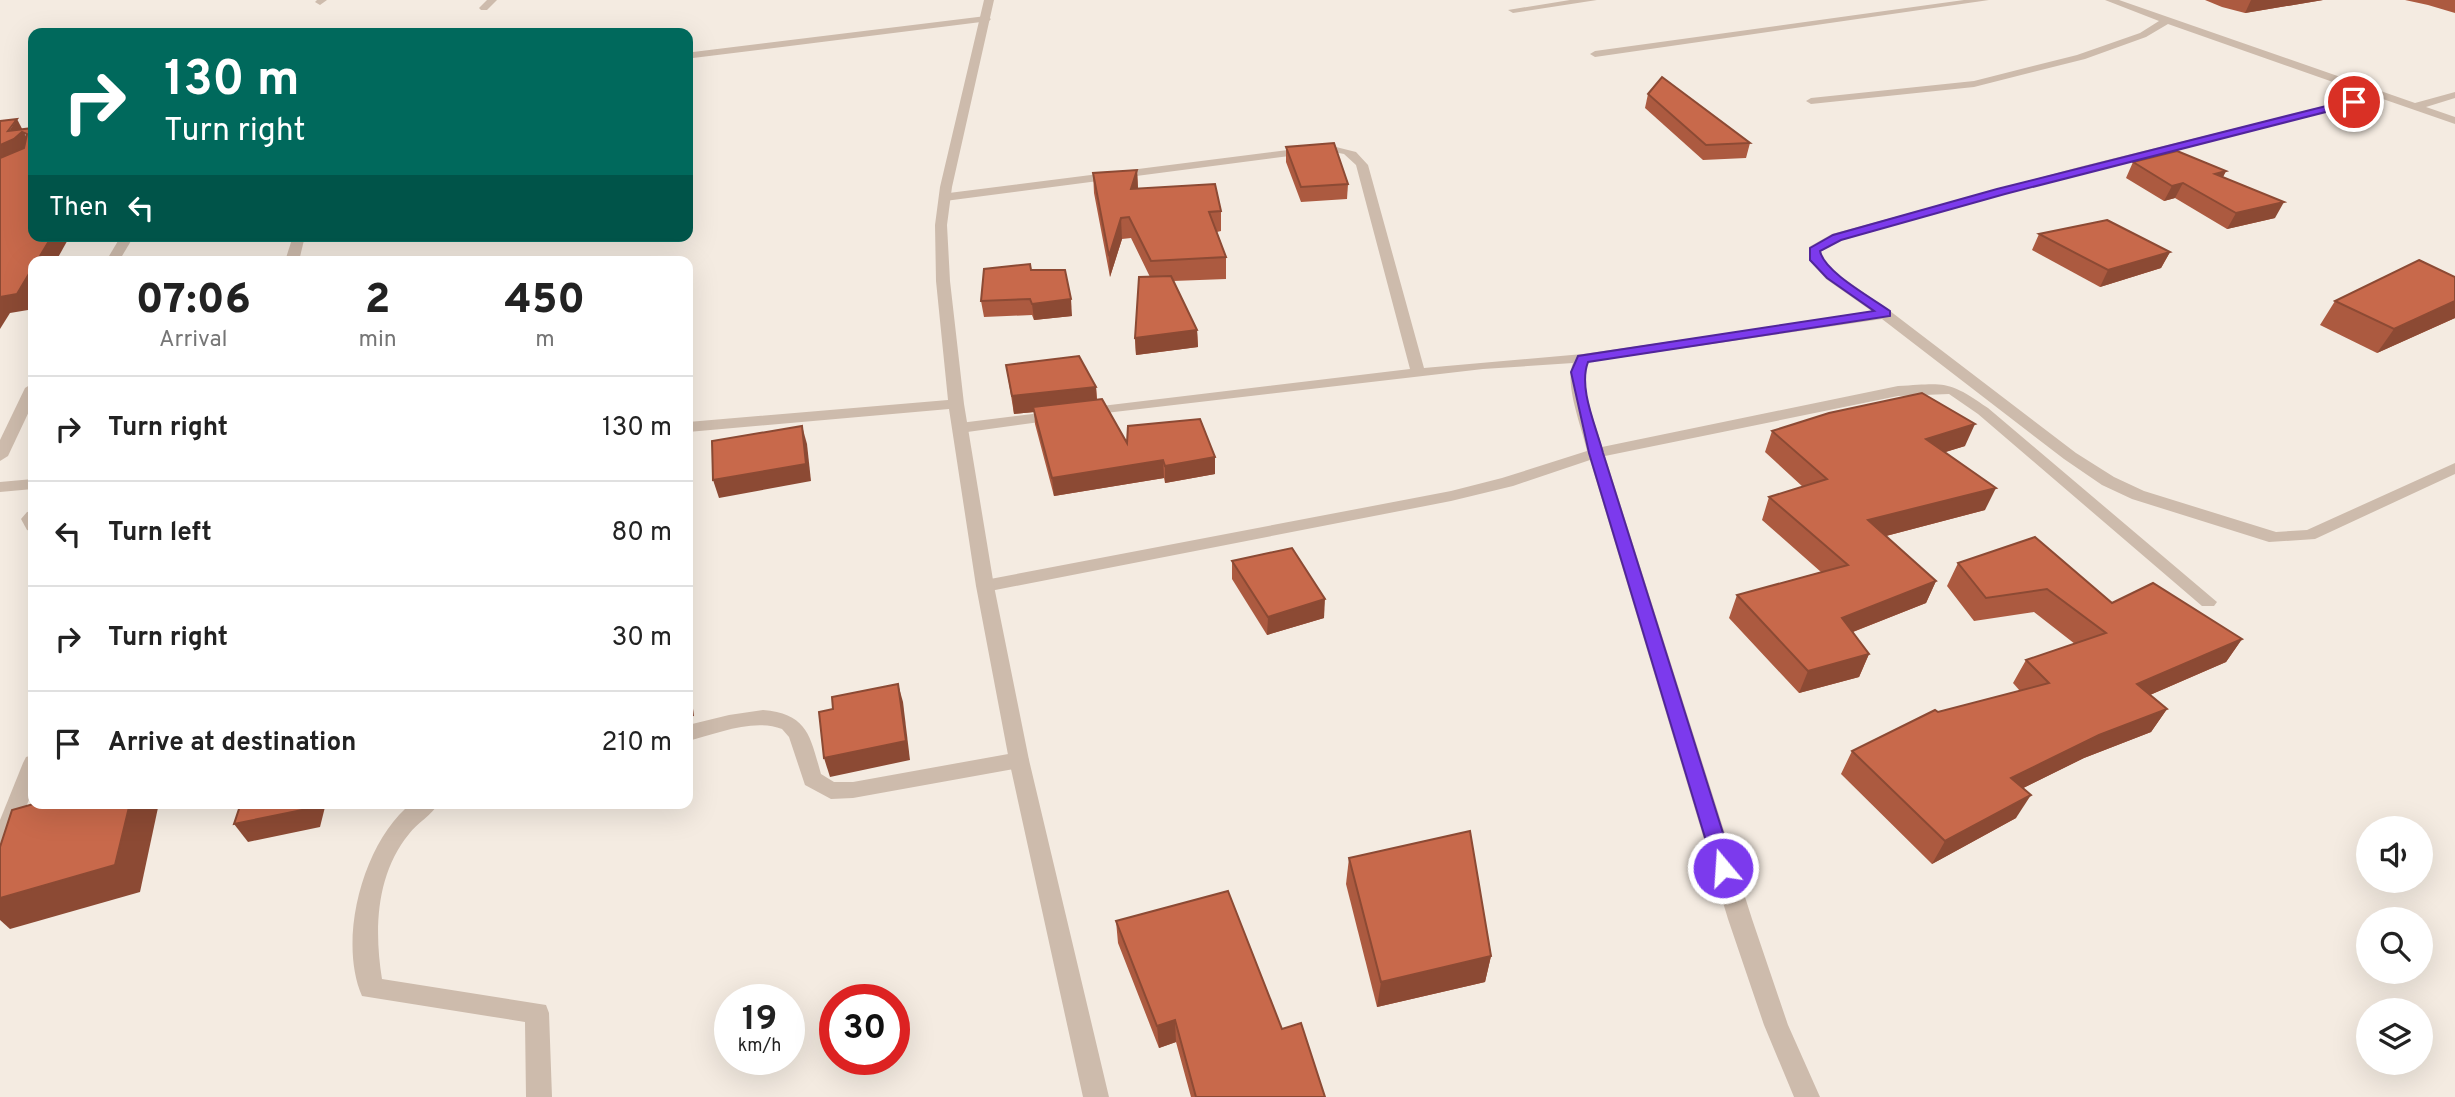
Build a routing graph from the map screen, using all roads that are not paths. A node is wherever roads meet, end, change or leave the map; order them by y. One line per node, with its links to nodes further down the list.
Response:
1 (989, 0): 6 (street)
2 (1592, 0): 5 (street)
3 (1984, 0): 8 (street)
4 (2110, 0): 7 (street)
5 (1513, 10)
6 (986, 19): 9 (street); 15 (street)
7 (2167, 20): 10 (street); 12 (street)
8 (1595, 54)
9 (693, 55)
10 (2381, 95): 13 (street); 16 (street)
11 (2455, 95): 13 (street)
12 (1811, 101)
13 (2415, 107): 14 (street)
14 (2455, 121)
15 (945, 197): 18 (street); 20 (street)
16 (1885, 314): 17 (street); 25 (street)
17 (1583, 358): 18 (street); 23 (street)
18 (1418, 373): 22 (street)
19 (28, 398): 24 (street)
20 (956, 404): 21 (street); 22 (street)
21 (693, 427)
22 (960, 428): 28 (street)
23 (1596, 453): 28 (street); 29 (street); 37 (street)
24 (0, 456)
25 (2455, 468)
26 (28, 484): 27 (street)
27 (0, 487)
28 (985, 586): 31 (street)
29 (2208, 602)
30 (693, 732): 31 (street)
31 (1019, 760): 36 (street)
32 (28, 776): 34 (street)
33 (419, 809): 35 (street)
34 (0, 847)
35 (539, 1097)
36 (1096, 1097)
37 (1807, 1097)

